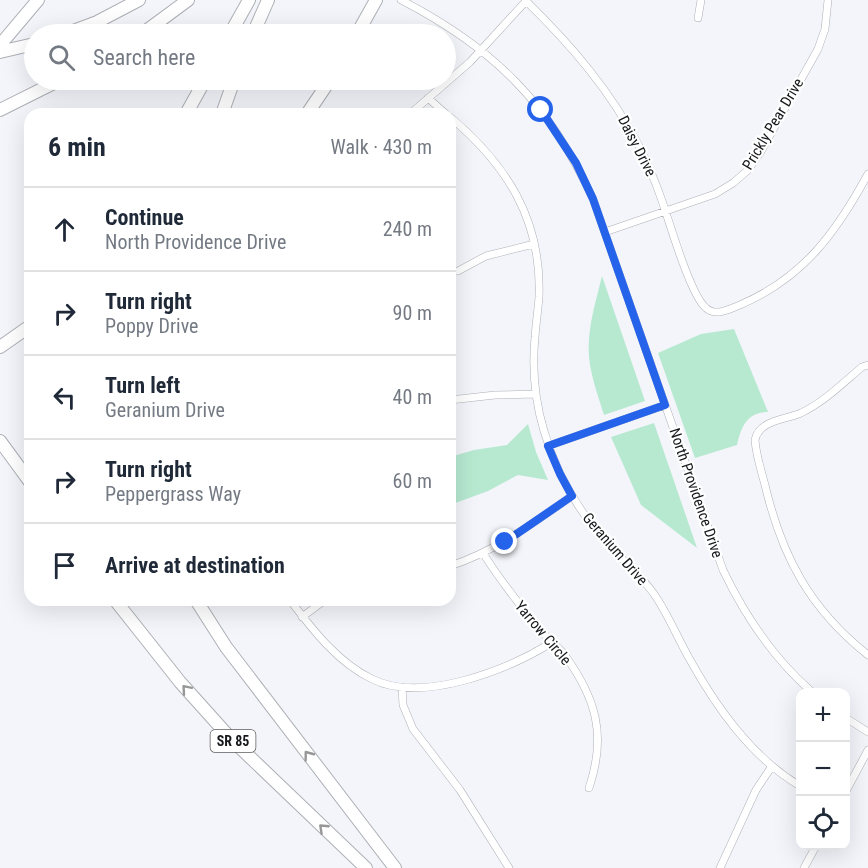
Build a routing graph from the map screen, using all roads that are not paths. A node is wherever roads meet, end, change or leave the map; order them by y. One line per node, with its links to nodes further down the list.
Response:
1 (38, 0): 19 (highway)
2 (139, 0): 12 (highway)
3 (188, 0): 13 (highway)
4 (249, 0): 14 (highway)
5 (268, 0): 15 (highway)
6 (376, 0): 16 (highway)
7 (401, 0): 17 (street, North Providence Drive)
8 (701, 0): 11 (street)
9 (828, 0): 38 (street, Prickly Pear Drive)
10 (526, 1): 21 (street); 38 (street, Daisy Drive)
11 (698, 18)
12 (92, 24)
13 (156, 24)
14 (236, 24)
15 (257, 24)
16 (363, 24)
17 (443, 24)
18 (456, 32): 21 (street, North Providence Drive)
19 (0, 45)
20 (24, 46): 22 (highway)
21 (482, 50): 23 (street); 39 (street, North Providence Drive)
22 (0, 52)
23 (456, 73)
24 (40, 90): 35 (highway)
25 (199, 90): 30 (highway)
26 (230, 90): 31 (highway)
27 (324, 90): 32 (highway)
28 (437, 90): 29 (street)
29 (428, 98): 33 (street); 34 (street)
30 (189, 108)
31 (224, 108)
32 (312, 108)
33 (417, 108)
34 (439, 108)
35 (0, 110)
36 (456, 122): 40 (street, Geranium Drive)
37 (868, 174): 38 (street, Daisy Drive)
38 (665, 211): 39 (street, Prickly Pear Drive)
39 (605, 232): 47 (street, North Providence Drive)
40 (534, 244): 41 (street); 45 (street, Geranium Drive)
41 (458, 271)
42 (24, 330): 43 (highway)
43 (0, 347)
44 (868, 365): 60 (street)
45 (536, 394): 46 (street); 49 (street, Geranium Drive)
46 (456, 399)
47 (665, 405): 49 (street); 62 (street, North Providence Drive)
48 (0, 441): 50 (highway)
49 (548, 446): 51 (street, Geranium Drive)
50 (24, 474)
51 (572, 496): 52 (street); 66 (street, Geranium Drive)
52 (483, 553): 53 (street); 59 (street, Yarrow Circle)
53 (456, 564)
54 (121, 606): 71 (highway, SR 85, one-way to 54)
55 (200, 606): 72 (highway, one-way to 55)
56 (294, 606): 58 (street)
57 (317, 606): 58 (street)
58 (302, 617): 61 (street)
59 (551, 643): 61 (street); 69 (street, Yarrow Circle)
60 (868, 656)
61 (402, 687): 73 (street)
62 (807, 688)
63 (850, 721): 64 (street)
64 (868, 732)
65 (868, 750): 68 (street)
66 (772, 766): 67 (street, Geranium Drive); 74 (street)
67 (796, 783)
68 (850, 784)
69 (589, 788)
70 (814, 850): 75 (street)
71 (366, 868)
72 (395, 868)
73 (509, 868)
74 (720, 868)
75 (804, 868)

